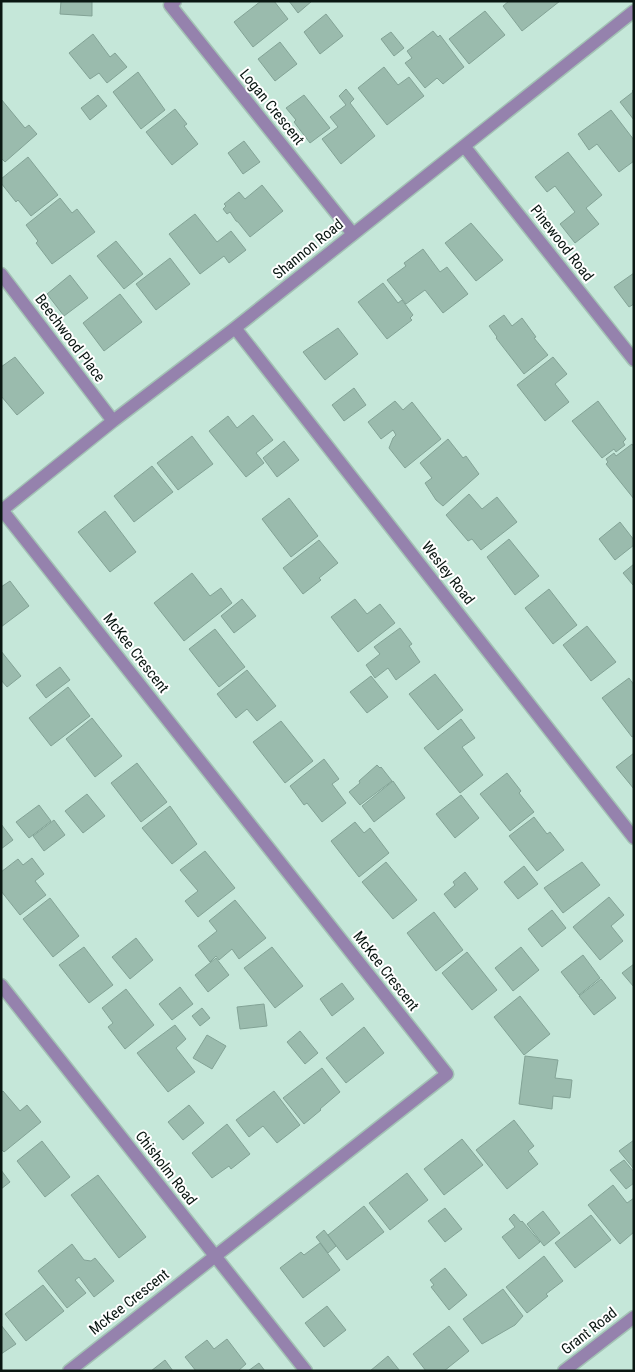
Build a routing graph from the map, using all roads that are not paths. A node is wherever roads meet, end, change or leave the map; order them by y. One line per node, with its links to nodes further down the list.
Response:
1 (175, 1): 4 (street, Logan Crescent)
2 (634, 11): 3 (street, Shannon Road)
3 (464, 146): 4 (street, Shannon Road); 7 (street, Pinewood Road)
4 (353, 234): 6 (street, Shannon Road)
5 (1, 274): 8 (street, Beechwood Place)
6 (236, 328): 8 (street, Shannon Road); 10 (street, Wesley Road)
7 (634, 360)
8 (113, 421): 9 (street, Shannon Road)
9 (1, 510): 12 (street, McKee Crescent)
10 (634, 838)
11 (1, 985): 12 (street, Chisholm Road)
12 (215, 1256): 14 (street, McKee Crescent); 15 (street, Chisholm Road)
13 (634, 1317): 16 (street, Grant Road)
14 (69, 1371)
15 (306, 1371)
16 (564, 1371)

